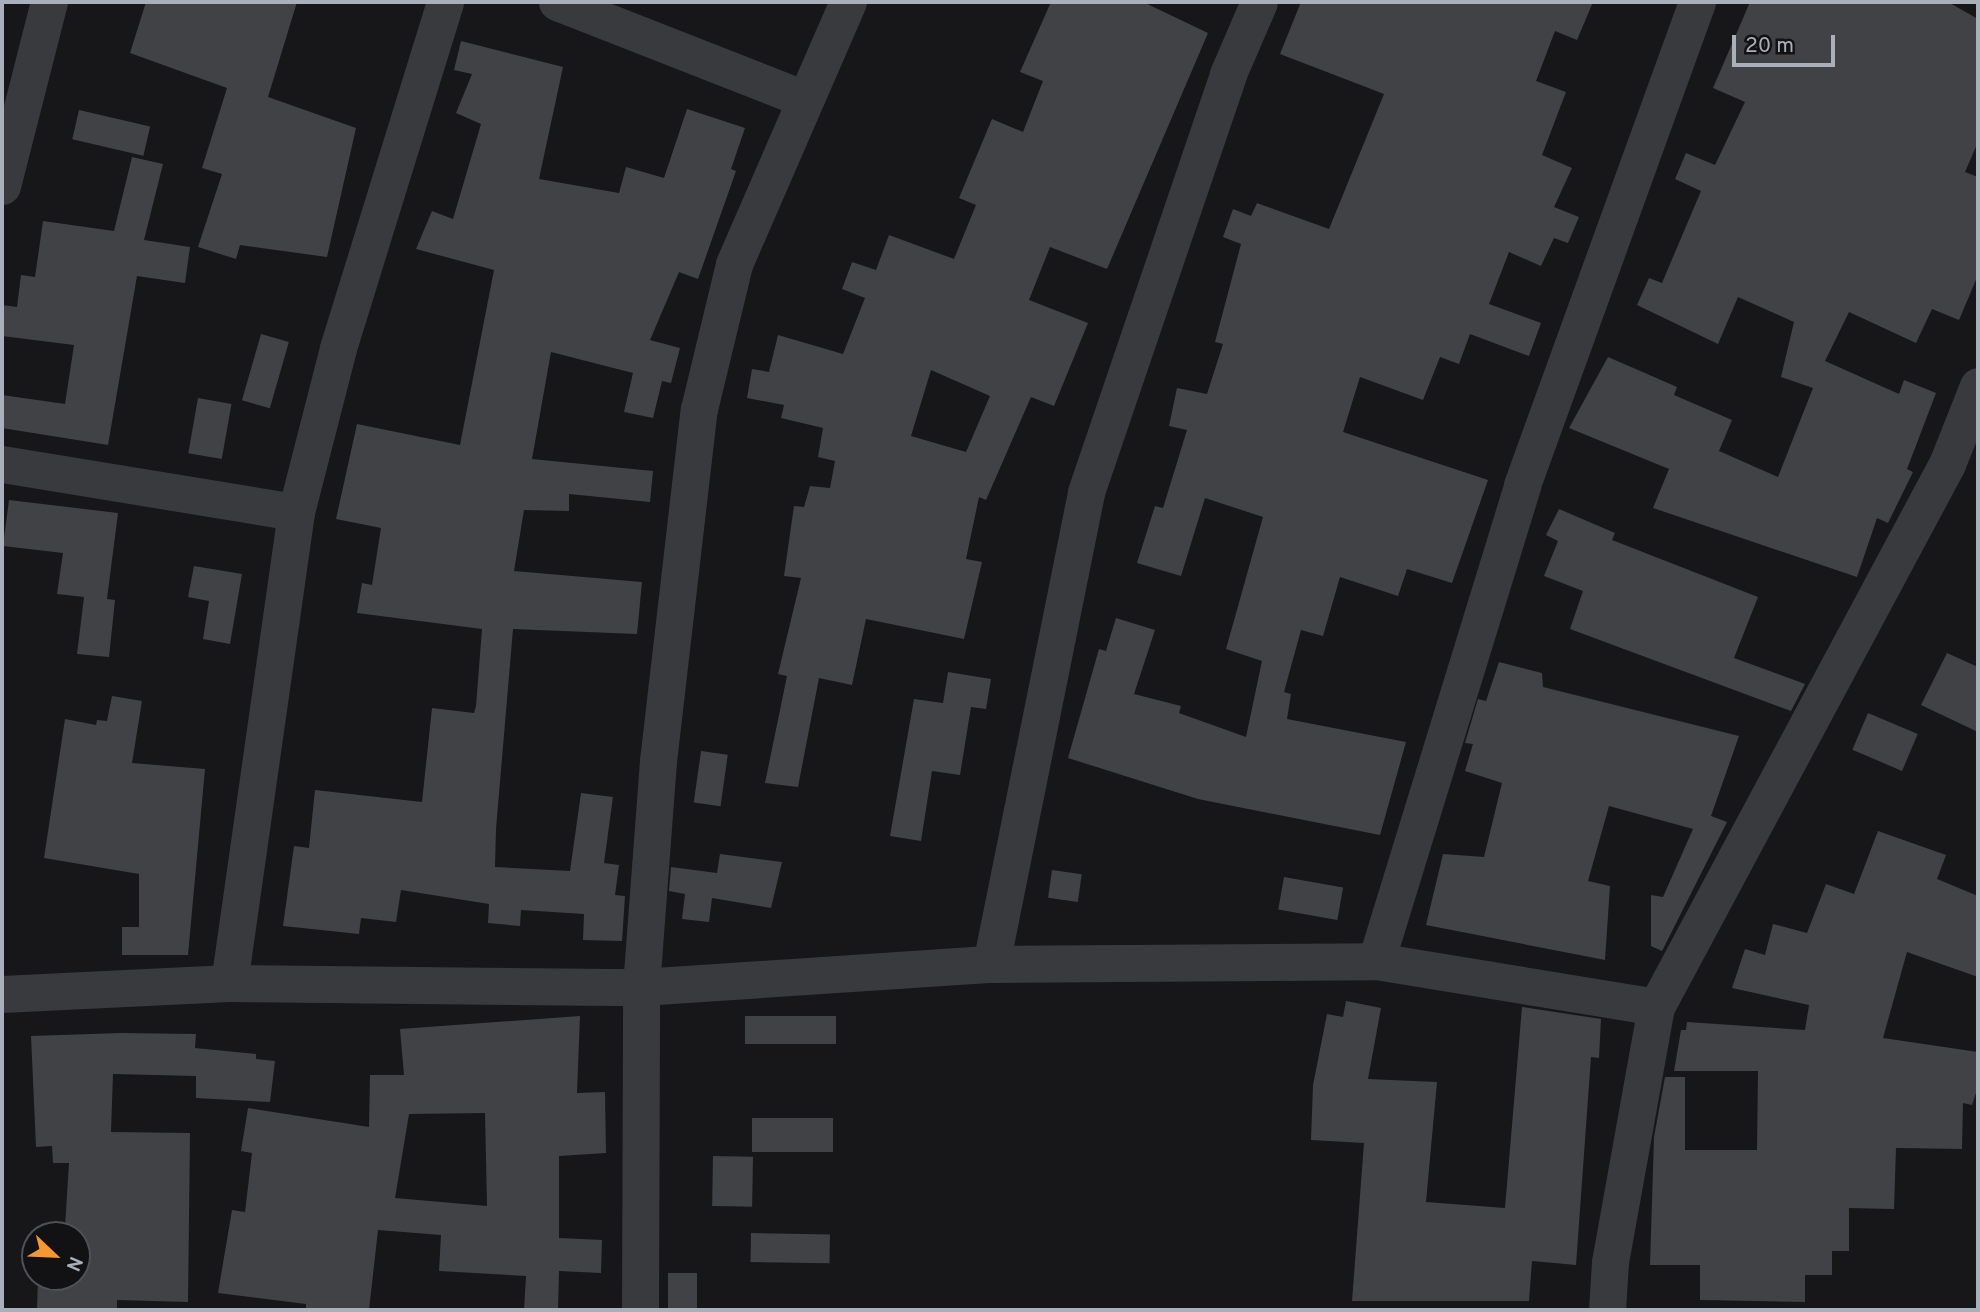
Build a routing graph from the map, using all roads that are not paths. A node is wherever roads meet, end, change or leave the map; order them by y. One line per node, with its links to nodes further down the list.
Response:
1 (49, 2): 8 (street)
2 (445, 2): 11 (street)
3 (557, 2): 7 (street)
4 (848, 2): 7 (street)
5 (1259, 2): 13 (street)
6 (1698, 2): 12 (street)
7 (804, 99): 15 (street)
8 (2, 184)
9 (1978, 386): 17 (street)
10 (2, 464): 11 (street)
11 (296, 512): 14 (street)
12 (1376, 961): 13 (street); 17 (street)
13 (991, 964): 15 (street)
14 (229, 983): 15 (street); 16 (street)
15 (641, 987): 18 (street)
16 (2, 994)
17 (1656, 1007): 19 (street)
18 (640, 1310)
19 (1607, 1310)

